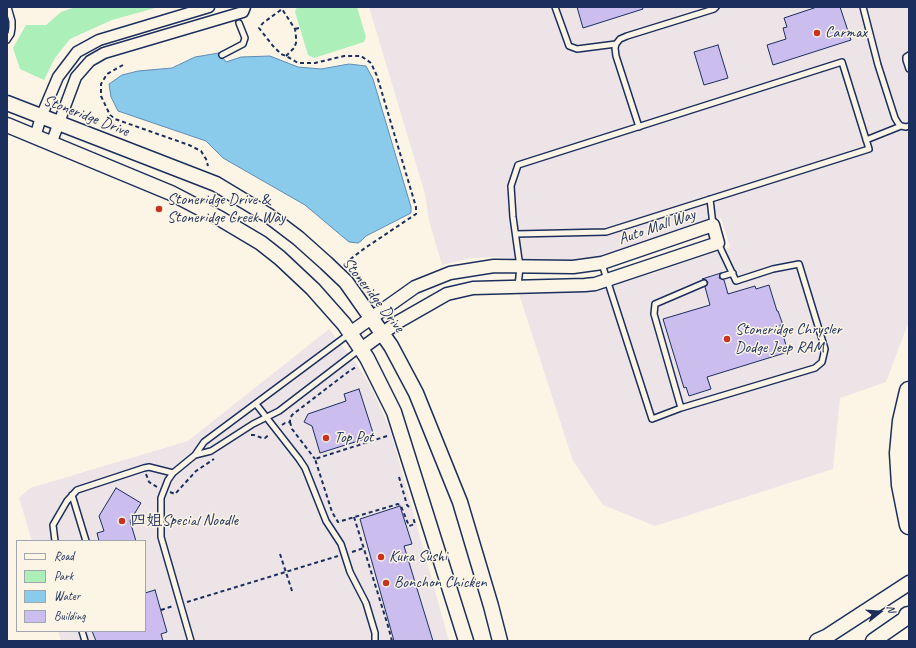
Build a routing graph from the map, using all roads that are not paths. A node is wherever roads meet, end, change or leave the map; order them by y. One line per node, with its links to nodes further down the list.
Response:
1 (8, 7): 8 (lane)
2 (209, 7): 14 (street)
3 (245, 7): 15 (street)
4 (555, 7): 9 (lane)
5 (716, 7): 9 (lane)
6 (863, 7): 17 (lane)
7 (240, 23): 10 (lane)
8 (7, 40)
9 (616, 44): 19 (lane)
10 (222, 55)
11 (909, 55): 12 (lane)
12 (909, 69)
13 (7, 103): 14 (main road, Stoneridge Drive)
14 (41, 117): 15 (main road, Stoneridge Drive); 20 (street)
15 (59, 124): 22 (street); 34 (main road, Stoneridge Drive)
16 (7, 125): 20 (main road)
17 (901, 126): 18 (lane); 21 (lane)
18 (909, 126)
19 (639, 127): 21 (lane); 25 (lane)
20 (35, 137): 22 (main road)
21 (866, 140): 23 (lane)
22 (51, 144): 35 (main road)
23 (710, 199): 24 (lane); 25 (lane)
24 (713, 225): 26 (street, Auto Mall Way); 27 (street, Auto Mall Way)
25 (516, 234): 28 (lane)
26 (718, 243): 29 (lane); 31 (street)
27 (602, 263): 28 (street, Auto Mall Way); 31 (lane)
28 (520, 267): 33 (lane); 34 (street, Auto Mall Way)
29 (733, 274): 30 (lane); 40 (lane)
30 (723, 276)
31 (607, 280): 33 (street); 40 (lane)
32 (704, 283): 40 (lane)
33 (518, 286): 36 (street)
34 (371, 318): 35 (street, Auto Mall Way); 36 (main road, Stoneridge Drive)
35 (350, 333): 37 (main road); 39 (lane)
36 (382, 333): 37 (street); 49 (main road, Stoneridge Drive)
37 (361, 349): 41 (lane); 53 (main road)
38 (909, 392): 45 (highway)
39 (256, 404): 41 (lane); 42 (lane)
40 (681, 408)
41 (267, 417): 42 (lane); 52 (lane)
42 (195, 455): 43 (lane)
43 (173, 473): 44 (lane); 51 (lane)
44 (72, 495): 46 (lane); 47 (lane)
45 (909, 525)
46 (55, 540)
47 (86, 540)
48 (909, 583): 56 (main road)
49 (491, 606): 54 (main road, Stoneridge Drive); 55 (main road)
50 (909, 616): 57 (main road)
51 (191, 641)
52 (375, 641)
53 (466, 641)
54 (500, 641)
55 (508, 641)
56 (817, 641)
57 (873, 641)

